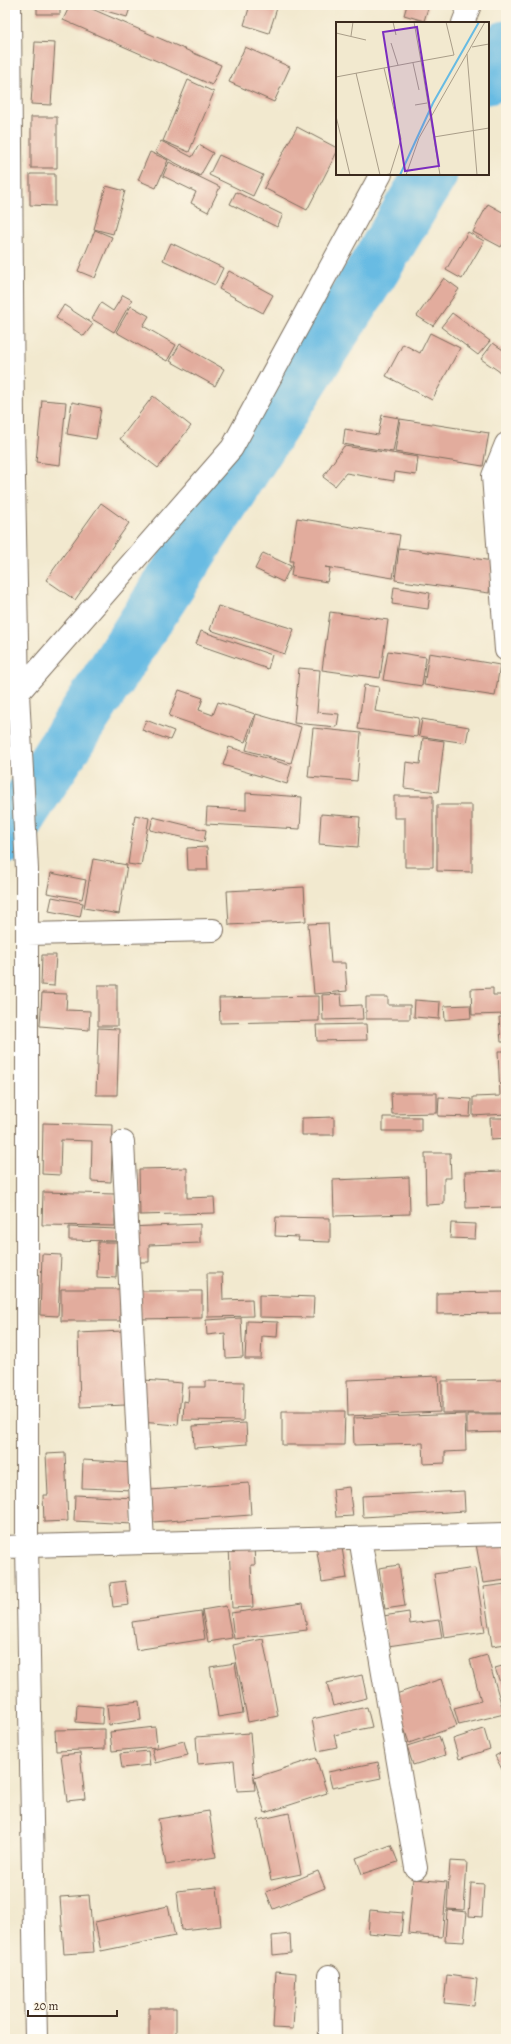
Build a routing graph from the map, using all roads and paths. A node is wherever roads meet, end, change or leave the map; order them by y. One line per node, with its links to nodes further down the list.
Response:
1 (10, 5): 5 (street)
2 (470, 5): 3 (street)
3 (463, 22)
4 (380, 175): 8 (street)
5 (9, 425): 8 (street)
6 (506, 444): 7 (street)
7 (506, 650)
8 (12, 701): 10 (street)
9 (213, 930): 10 (street)
10 (27, 934): 15 (street)
11 (123, 1142): 14 (street)
12 (506, 1534): 13 (street)
13 (360, 1538): 14 (street); 17 (street)
14 (143, 1543): 15 (street)
15 (27, 1546): 16 (street); 19 (street)
16 (5, 1547)
17 (416, 1868)
18 (329, 1976): 20 (street)
19 (36, 2039)
20 (330, 2039)

